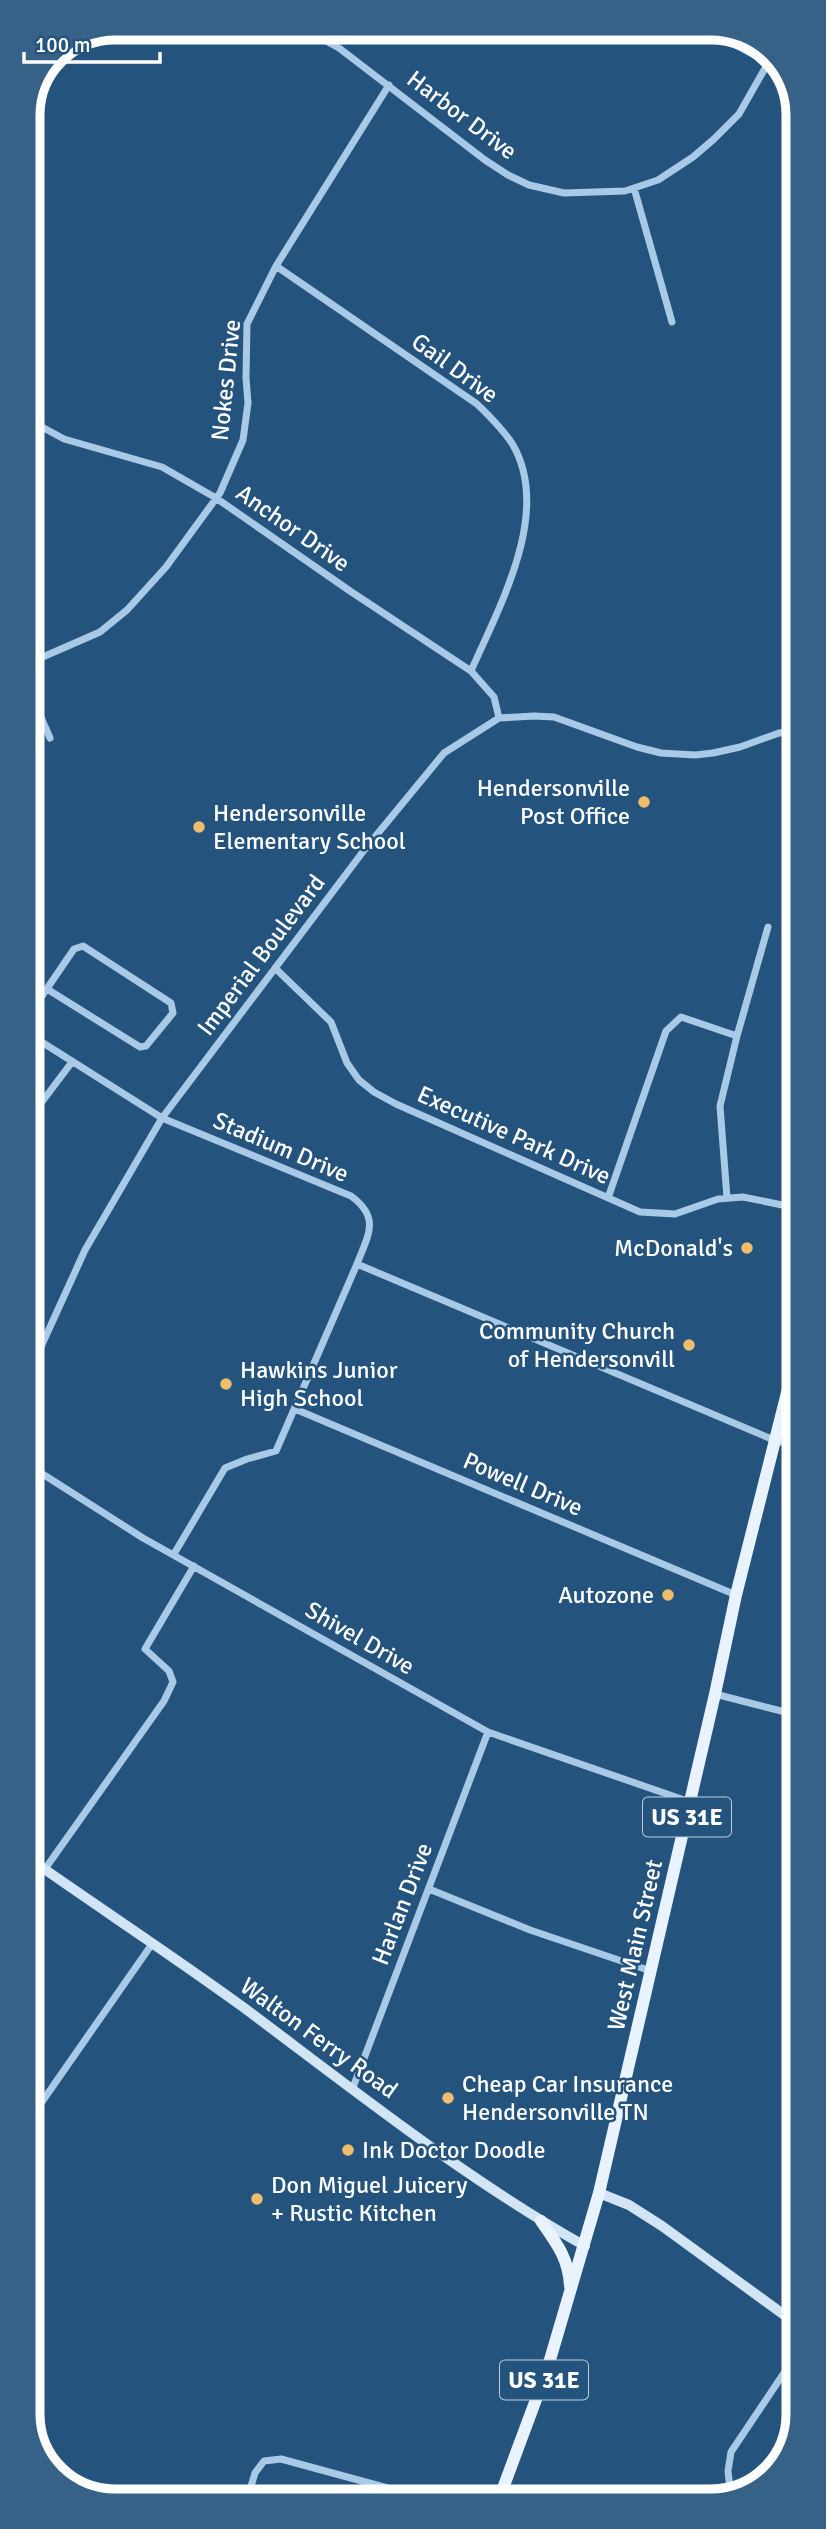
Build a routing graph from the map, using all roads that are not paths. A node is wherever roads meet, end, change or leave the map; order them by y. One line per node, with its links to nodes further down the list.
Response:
1 (324, 40): 5 (street, Harbor Drive)
2 (733, 44): 3 (street)
3 (759, 58)
4 (767, 66): 6 (street, Harbor Drive)
5 (389, 85): 6 (street, Harbor Drive); 7 (street, Nokes Drive)
6 (634, 188): 8 (street)
7 (276, 266): 10 (street, Nokes Drive); 12 (street, Gail Drive)
8 (672, 322)
9 (40, 426): 10 (street, Anchor Drive)
10 (216, 498): 11 (street, Nokes Drive); 12 (street, Anchor Drive)
11 (40, 658)
12 (471, 671): 14 (street, Anchor Drive)
13 (40, 715): 16 (street)
14 (499, 718): 15 (street); 18 (street, Imperial Boulevard)
15 (786, 732)
16 (50, 738)
17 (768, 927): 21 (street)
18 (275, 968): 25 (street, Imperial Boulevard); 26 (street, Executive Park Drive)
19 (47, 989): 19 (street); 20 (street)
20 (40, 999)
21 (737, 1036): 26 (street); 27 (street)
22 (40, 1041): 23 (street, Stadium Drive)
23 (72, 1062): 24 (street); 25 (street, Stadium Drive)
24 (40, 1104)
25 (162, 1118): 29 (street, Stadium Drive); 30 (street, Imperial Boulevard)
26 (608, 1198): 27 (street, Executive Park Drive)
27 (727, 1198): 28 (street, Executive Park Drive)
28 (786, 1206)
29 (357, 1264): 32 (street); 33 (street)
30 (40, 1349)
31 (786, 1395): 33 (main road, West Main Street / US 31E)
32 (295, 1409): 36 (street); 38 (street, Powell Drive)
33 (774, 1440): 34 (street); 38 (main road, West Main Street / US 31E)
34 (786, 1444)
35 (40, 1472): 36 (street, Shivel Drive)
36 (174, 1554): 37 (street, Shivel Drive)
37 (194, 1566): 41 (street, Shivel Drive); 44 (street)
38 (736, 1595): 39 (main road, West Main Street / US 31E)
39 (715, 1694): 40 (street); 42 (main road, West Main Street / US 31E)
40 (786, 1712)
41 (488, 1732): 42 (street, Shivel Drive); 45 (street, Harlan Drive)
42 (690, 1802): 47 (main road, West Main Street / US 31E)
43 (40, 1865): 44 (street, Walton Ferry Road)
44 (45, 1869): 46 (street, Walton Ferry Road)
45 (429, 1889): 47 (street); 48 (street, Harlan Drive)
46 (152, 1944): 48 (street, Walton Ferry Road); 49 (street)
47 (651, 1971): 50 (main road, West Main Street / US 31E)
48 (352, 2090): 51 (street, Walton Ferry Road)
49 (40, 2105)
50 (599, 2193): 52 (main road, West Main Street / US 31E); 54 (street)
51 (541, 2221): 52 (street, Walton Ferry Road); 53 (main road)
52 (585, 2246): 53 (main road, West Main Street / US 31E)
53 (570, 2296): 59 (main road, West Main Street / US 31E)
54 (786, 2316)
55 (786, 2370): 56 (street)
56 (730, 2486)
57 (250, 2489): 58 (street)
58 (391, 2489)
59 (503, 2489)

